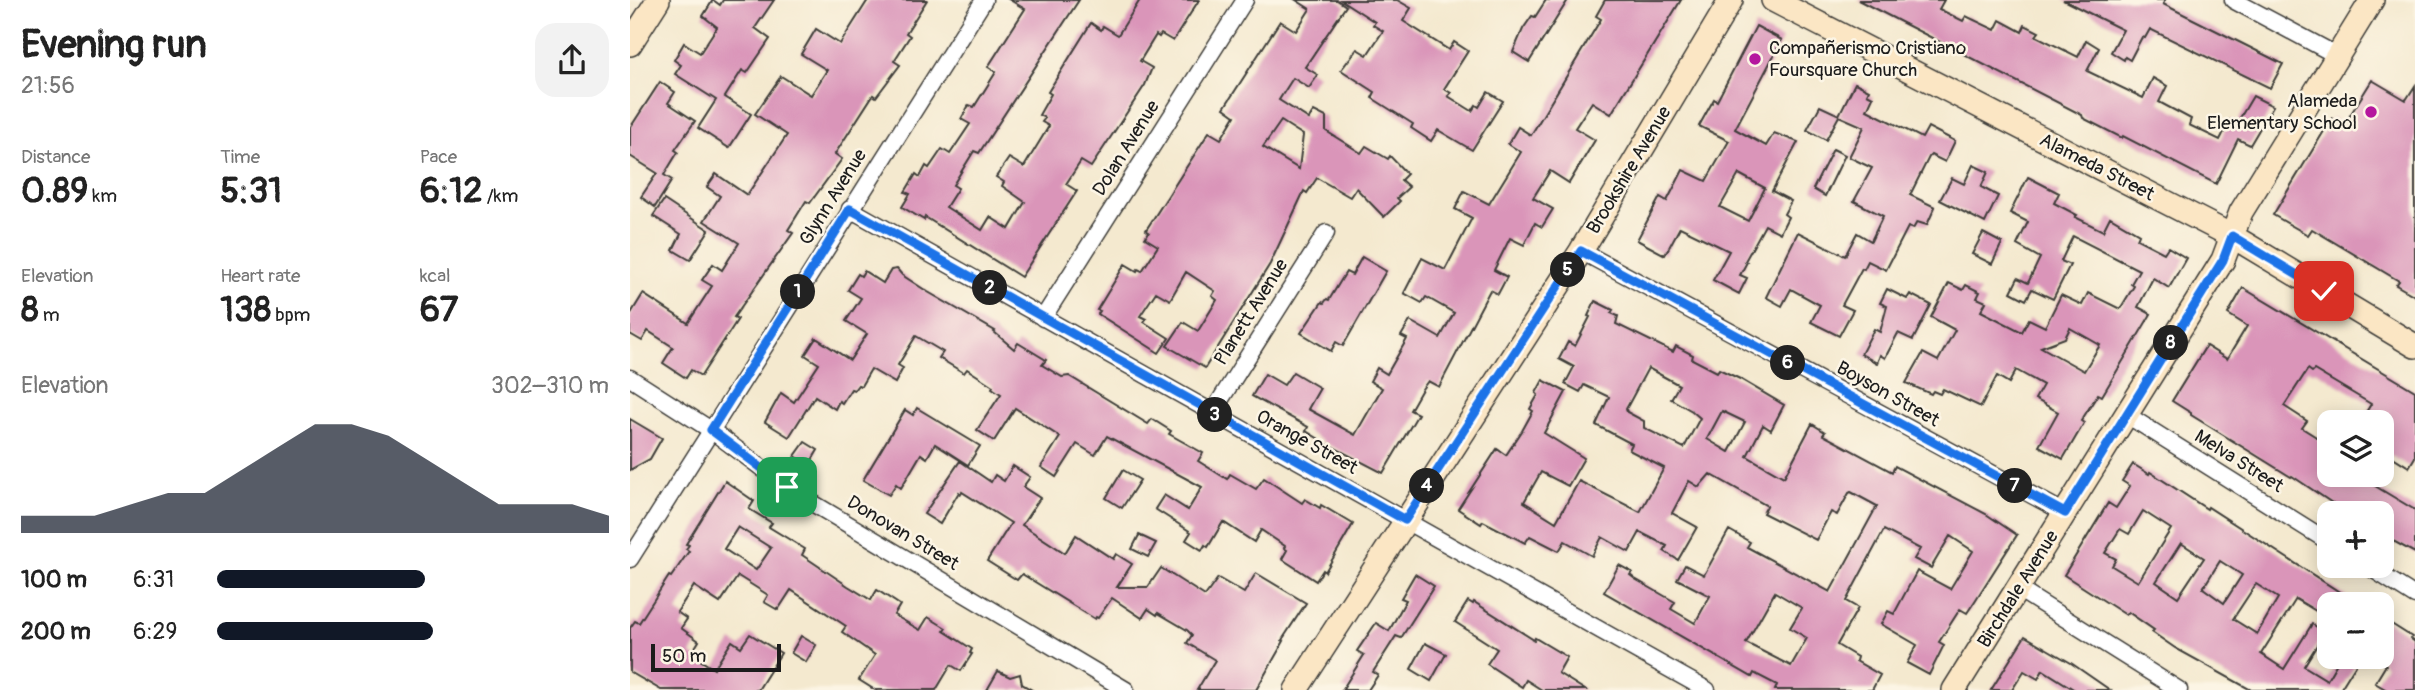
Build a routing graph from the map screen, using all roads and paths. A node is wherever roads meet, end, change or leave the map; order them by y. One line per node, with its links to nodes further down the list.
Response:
1 (658, 0): 8 (street)
2 (984, 0): 10 (street, Glynn Avenue)
3 (1245, 0): 14 (street, Dolan Avenue)
4 (1731, 0): 13 (street, Brookshire Avenue)
5 (1773, 0): 12 (street, Alameda Street)
6 (2232, 0): 9 (street)
7 (2372, 0): 9 (street, Birchdale Avenue)
8 (630, 44)
9 (2336, 55): 12 (street, Birchdale Avenue)
10 (850, 209): 14 (street, Orange Street); 19 (street, Glynn Avenue)
11 (1326, 233): 17 (street, Planett Avenue)
12 (2232, 236): 15 (street, Alameda Street); 18 (street, Birchdale Avenue)
13 (1581, 251): 20 (street, Boyson Street); 21 (street, Brookshire Avenue)
14 (1043, 318): 17 (street, Orange Street)
15 (2415, 346)
16 (630, 378): 19 (street, Donovan Street)
17 (1212, 413): 21 (street, Orange Street)
18 (2127, 415): 20 (street, Birchdale Avenue); 22 (street, Melva Street)
19 (711, 430): 23 (street, Glynn Avenue); 27 (street, Donovan Street)
20 (2065, 513): 25 (street, Birchdale Avenue)
21 (1405, 520): 28 (street, Brookshire Avenue); 29 (street, Orange Street)
22 (2317, 534)
23 (630, 559)
24 (2387, 578): 26 (street)
25 (2018, 589): 30 (street, Birchdale Avenue); 31 (street)
26 (2415, 596)
27 (1126, 690)
28 (1296, 690)
29 (1707, 690)
30 (1954, 690)
31 (2179, 690)

